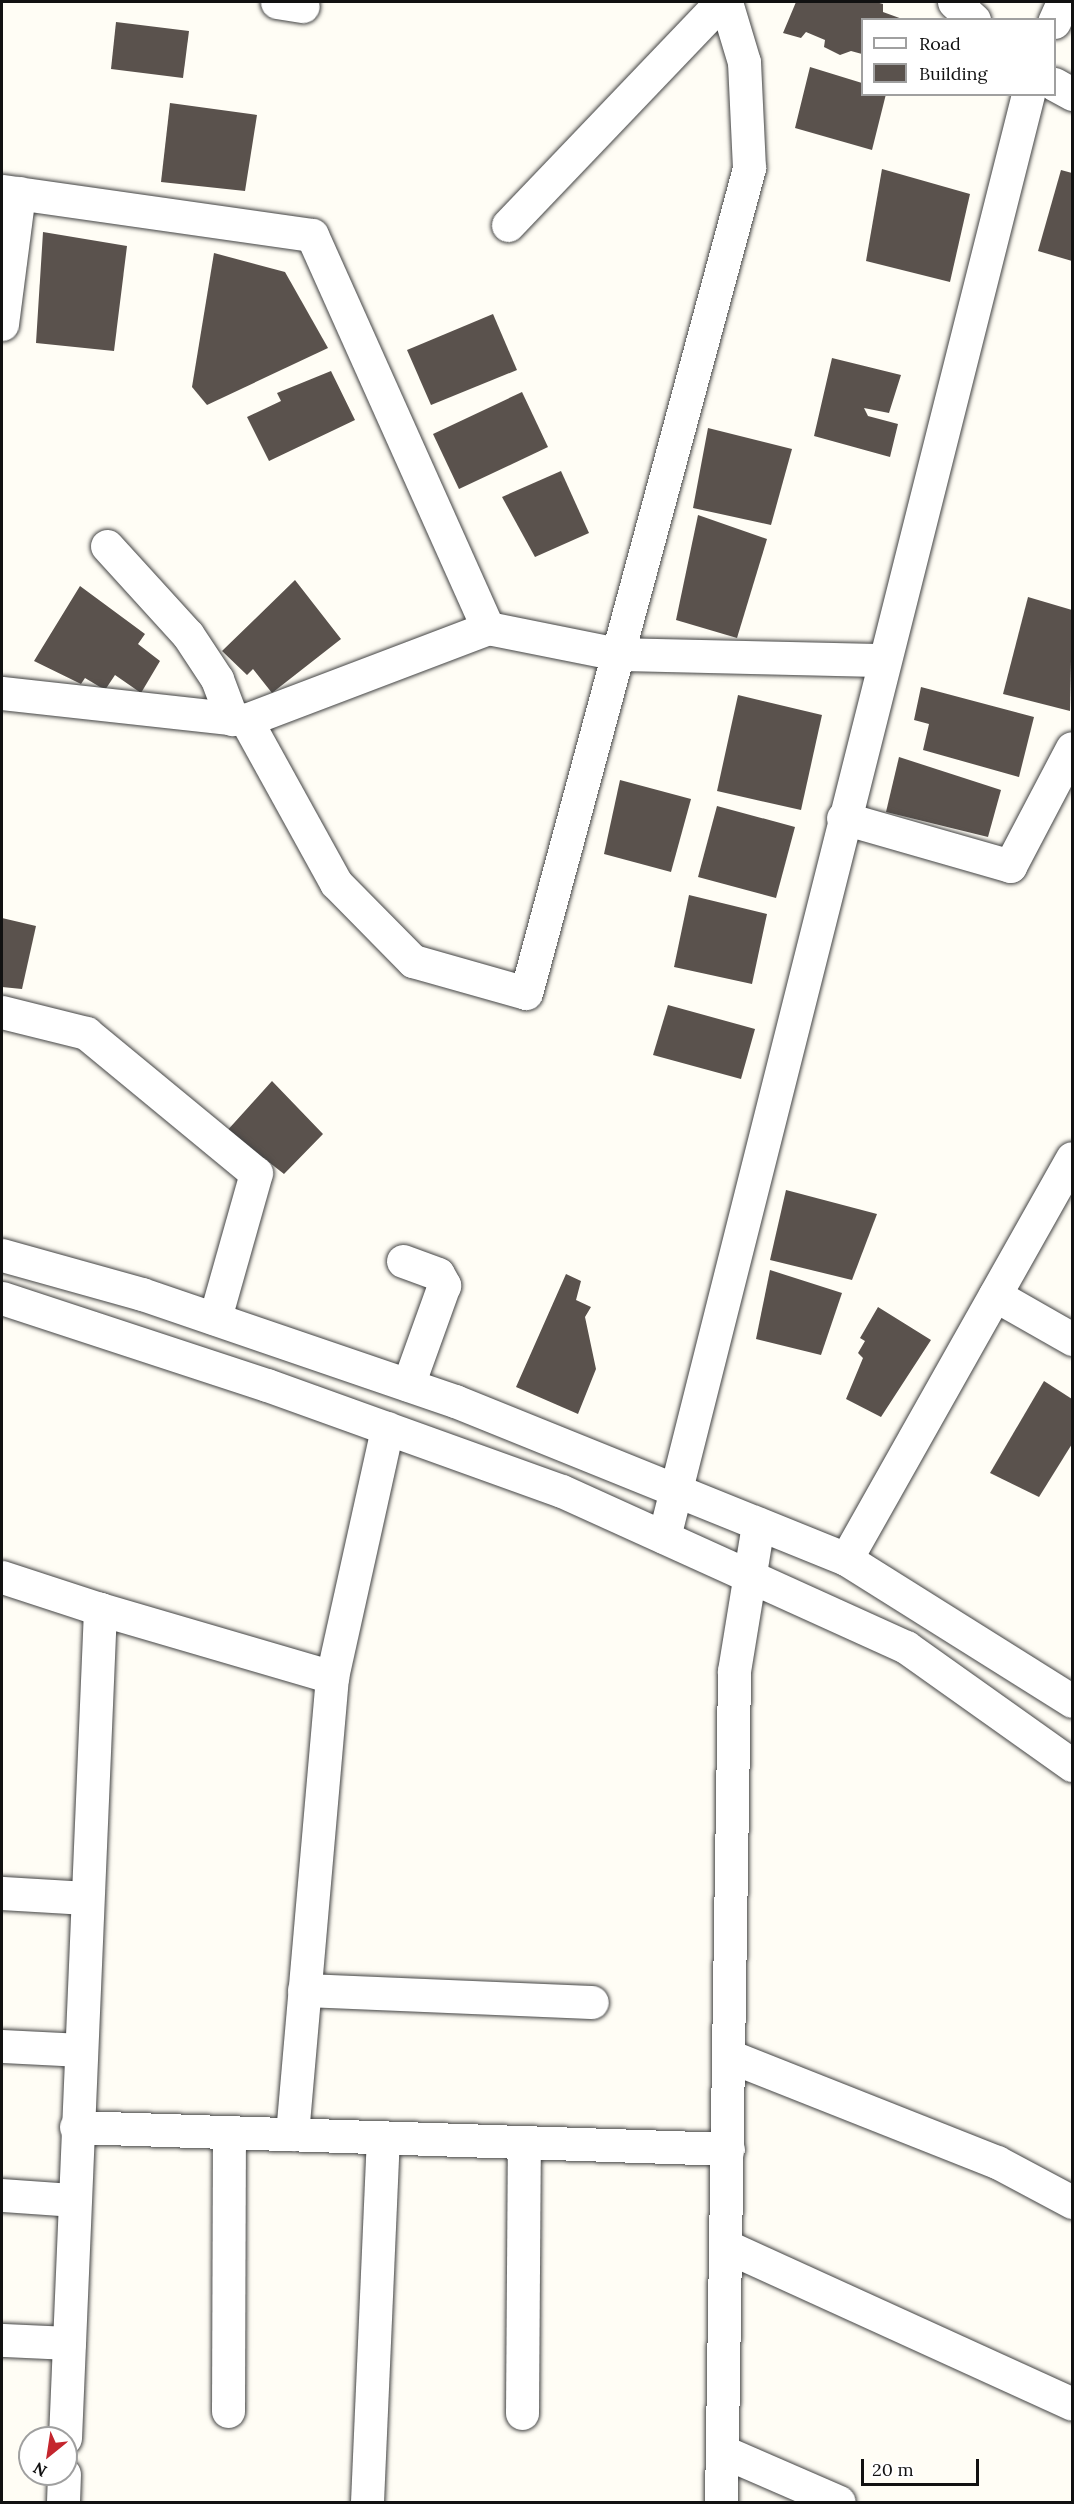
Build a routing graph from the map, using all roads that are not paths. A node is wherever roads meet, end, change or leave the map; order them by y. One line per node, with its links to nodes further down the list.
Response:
1 (721, 2): 11 (street)
2 (726, 2): 15 (street)
3 (954, 2): 5 (street)
4 (1063, 2): 6 (street)
5 (972, 18)
6 (1056, 18)
7 (1056, 85): 8 (street)
8 (1072, 94)
9 (1027, 96): 16 (street)
10 (10, 192): 12 (street); 14 (street)
11 (508, 225)
12 (2, 324)
13 (107, 546): 18 (street)
14 (488, 628): 15 (street); 18 (street)
15 (618, 654): 16 (street); 18 (street)
16 (883, 660): 20 (street)
17 (2, 693): 18 (street)
18 (239, 720)
19 (1072, 748): 20 (street)
20 (843, 818): 31 (street)
21 (2, 1012): 27 (street)
22 (1072, 1158): 25 (street)
23 (2, 1255): 27 (street)
24 (403, 1261): 29 (street)
25 (995, 1295): 28 (street); 34 (street)
26 (2, 1298): 30 (street)
27 (215, 1318): 29 (street)
28 (1072, 1339)
29 (408, 1385): 31 (street)
30 (387, 1428): 33 (street); 38 (street)
31 (676, 1490): 32 (street); 33 (street)
32 (758, 1524): 34 (street); 35 (street)
33 (664, 1537): 35 (street)
34 (846, 1559): 39 (street)
35 (750, 1576): 40 (street); 47 (street)
36 (2, 1577): 37 (street)
37 (100, 1608): 38 (street); 42 (street)
38 (332, 1677): 43 (street)
39 (1072, 1701)
40 (1072, 1765)
41 (2, 1893): 42 (street)
42 (87, 1898): 46 (street)
43 (304, 1990): 44 (street); 50 (street)
44 (592, 2002)
45 (2, 2046): 46 (street)
46 (80, 2050): 48 (street)
47 (729, 2056): 53 (street); 56 (street)
48 (76, 2127): 49 (street); 55 (street)
49 (229, 2132): 50 (street); 61 (street)
50 (292, 2134): 51 (street)
51 (384, 2137): 52 (street); 67 (street)
52 (524, 2142): 53 (street); 62 (street)
53 (728, 2149): 57 (street)
54 (2, 2195): 55 (street)
55 (73, 2200): 59 (street)
56 (1072, 2202)
57 (726, 2246): 60 (street); 64 (street)
58 (2, 2340): 59 (street)
59 (69, 2343): 63 (street)
60 (1072, 2404)
61 (228, 2411)
62 (522, 2413)
63 (66, 2426)
64 (724, 2452): 68 (street); 69 (street)
65 (64, 2486): 66 (street)
66 (63, 2502)
67 (366, 2502)
68 (721, 2502)
69 (838, 2502)

